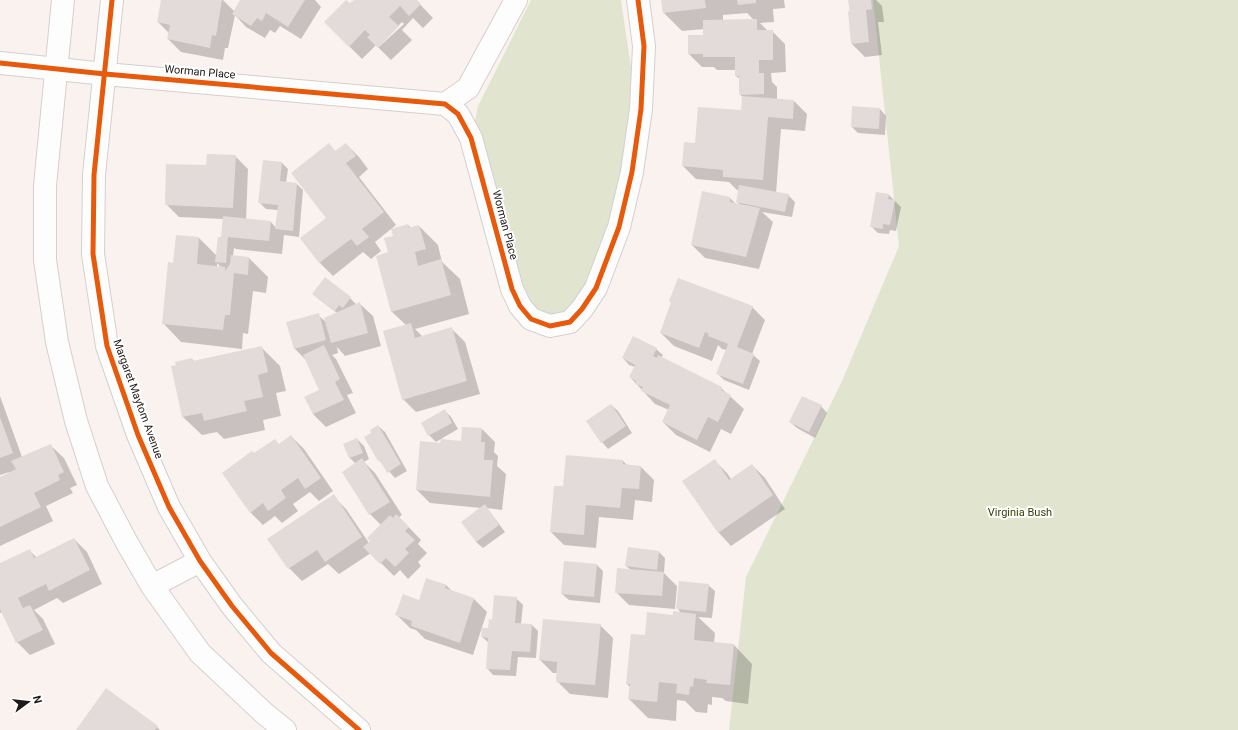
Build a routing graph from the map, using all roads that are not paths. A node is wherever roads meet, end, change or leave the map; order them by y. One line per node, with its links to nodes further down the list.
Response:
1 (63, 0): 6 (street)
2 (112, 0): 7 (street, Margaret Maytom Avenue)
3 (516, 0): 8 (street)
4 (638, 0): 8 (street, Worman Place)
5 (0, 63): 6 (street, Worman Place)
6 (56, 68): 7 (street, Worman Place); 10 (street)
7 (105, 74): 8 (street, Worman Place); 9 (street, Margaret Maytom Avenue)
8 (445, 104)
9 (200, 561): 10 (street); 12 (street, Margaret Maytom Avenue)
10 (152, 586): 11 (street)
11 (285, 730)
12 (359, 730)

